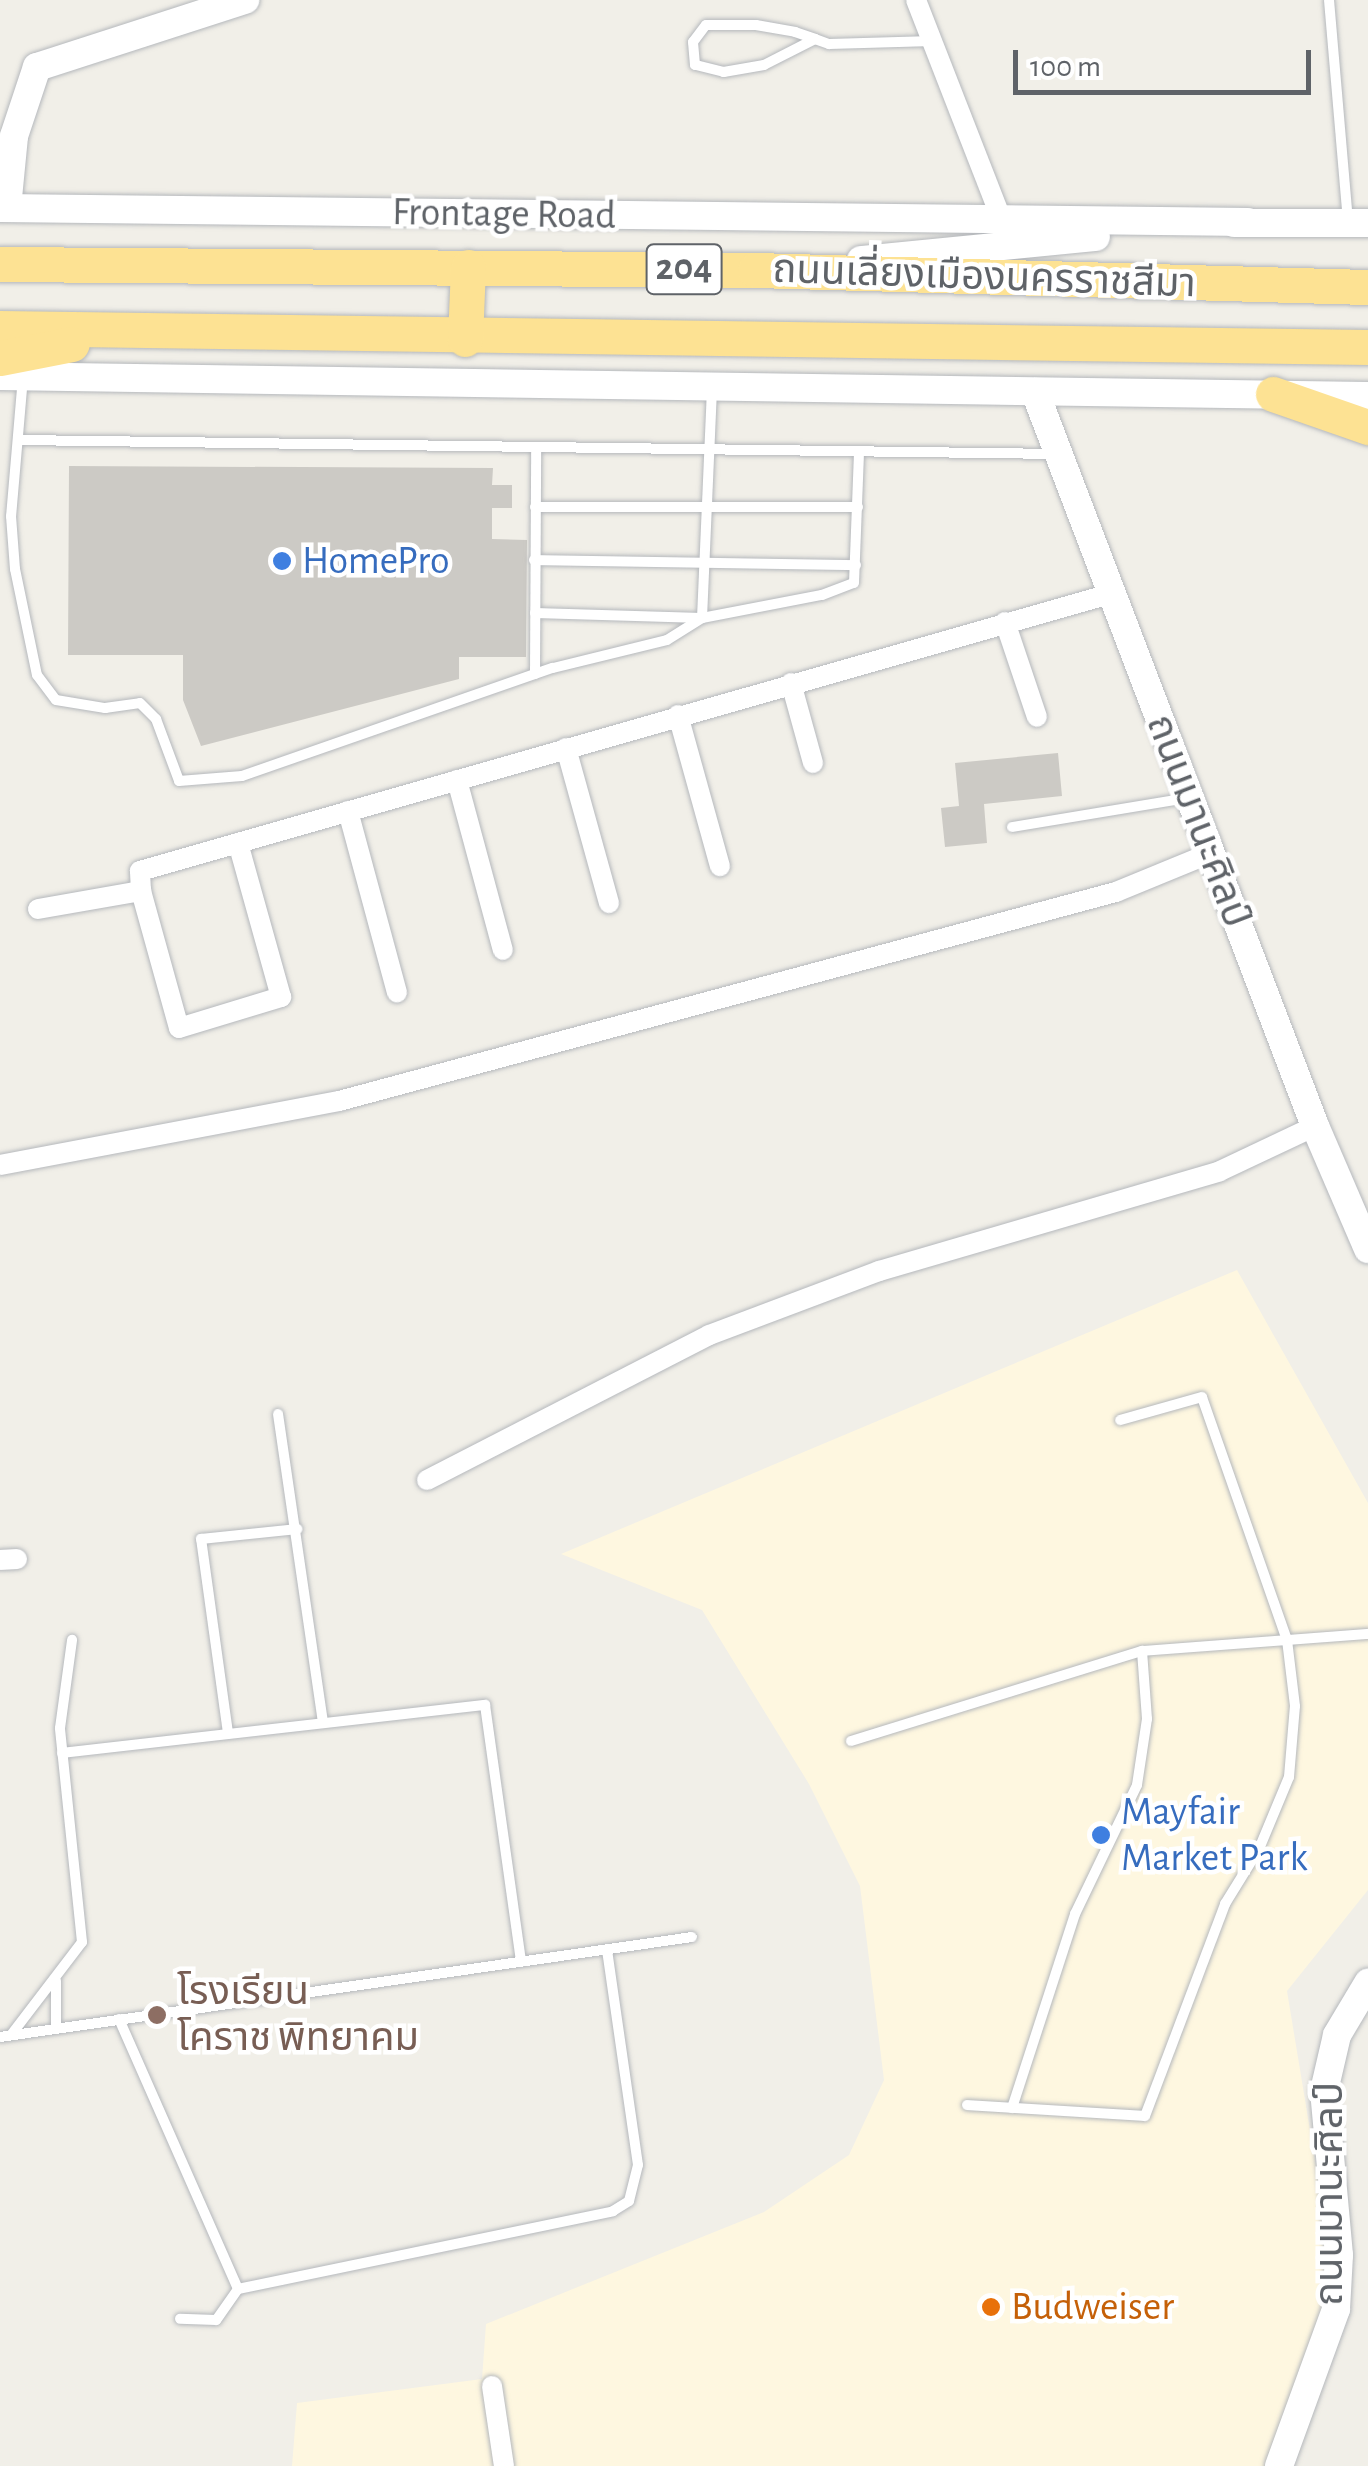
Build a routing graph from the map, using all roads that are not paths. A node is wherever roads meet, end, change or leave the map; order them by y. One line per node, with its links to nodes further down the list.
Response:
1 (245, 0): 6 (main road)
2 (916, 0): 5 (street)
3 (1329, 0): 9 (lane)
4 (815, 39): 4 (lane); 5 (lane)
5 (933, 41): 7 (street)
6 (3, 208): 7 (main road, Frontage Road)
7 (1002, 220): 8 (main road, Frontage Road)
8 (1248, 222): 9 (main road); 12 (main road)
9 (1358, 223)
10 (0, 264): 11 (highway, ถนนเลี่ยงเมืองนครราชสีมา / 204)
11 (468, 266): 12 (highway, ถนนเลี่ยงเมืองนครราชสีมา / 204); 16 (highway)
12 (754, 270): 13 (highway, ถนนเลี่ยงเมืองนครราชสีมา / 204)
13 (1368, 286)
14 (0, 328): 15 (highway, ถนนเลี่ยงเมืองนครราชสีมา / 204)
15 (137, 331): 16 (highway, ถนนเลี่ยงเมืองนครราชสีมา / 204); 18 (highway)
16 (465, 339): 17 (highway, ถนนเลี่ยงเมืองนครราชสีมา / 204)
17 (1368, 347)
18 (8, 370): 19 (main road); 24 (lane)
19 (712, 388): 20 (main road); 26 (lane)
20 (1035, 392): 21 (main road); 28 (main road, ถนนมานะศิลป์)
21 (1272, 394): 22 (main road); 23 (highway)
22 (1368, 396)
23 (1368, 427)
24 (18, 440): 25 (lane); 39 (lane)
25 (536, 450): 26 (lane); 29 (lane)
26 (710, 453): 27 (lane); 31 (lane)
27 (859, 454): 28 (lane); 30 (lane)
28 (1058, 454): 35 (main road, ถนนมานะศิลป์)
29 (535, 507): 31 (lane); 32 (lane)
30 (858, 507): 31 (lane); 34 (lane)
31 (708, 508): 33 (lane)
32 (534, 560): 33 (lane); 36 (lane)
33 (706, 564): 34 (lane); 37 (lane)
34 (856, 564): 37 (lane)
35 (1110, 594): 38 (street); 46 (main road, ถนนมานะศิลป์)
36 (534, 613): 37 (lane); 39 (lane)
37 (702, 618): 39 (lane)
38 (1005, 622): 40 (street); 42 (street)
39 (535, 674)
40 (791, 682): 41 (street); 44 (street)
41 (678, 716): 43 (street); 51 (street)
42 (1037, 718)
43 (566, 748): 45 (street); 53 (street)
44 (814, 764)
45 (458, 780): 47 (street); 55 (street)
46 (1190, 798): 48 (lane); 50 (main road, ถนนมานะศิลป์)
47 (348, 811): 49 (street); 56 (street)
48 (1012, 827)
49 (238, 843): 52 (street); 52 (street)
50 (1211, 853): 57 (main road, ถนนมานะศิลป์); 58 (street)
51 (720, 866)
52 (141, 892): 54 (street)
53 (610, 903)
54 (38, 910)
55 (503, 950)
56 (397, 993)
57 (1314, 1126): 59 (main road, ถนนมานะศิลป์); 62 (street)
58 (0, 1165)
59 (1368, 1248)
60 (278, 1414): 63 (lane)
61 (1120, 1420): 66 (lane)
62 (426, 1480)
63 (298, 1529): 68 (lane); 69 (lane)
64 (1368, 1634): 66 (lane)
65 (72, 1640): 71 (lane)
66 (1287, 1640): 67 (lane); 81 (lane)
67 (1142, 1651): 70 (lane); 81 (lane)
68 (323, 1721): 69 (lane); 74 (lane)
69 (228, 1733): 71 (lane)
70 (851, 1741)
71 (62, 1752): 75 (lane)
72 (692, 1937): 73 (lane)
73 (607, 1949): 74 (lane); 82 (lane)
74 (521, 1961): 77 (lane)
75 (56, 1980): 78 (lane); 79 (lane)
76 (1368, 1983): 86 (main road, ถนนมานะศิลป์)
77 (119, 2020): 78 (lane); 82 (lane)
78 (56, 2028): 79 (lane)
79 (6, 2036)
80 (968, 2105): 81 (lane)
81 (1012, 2108)
82 (238, 2289): 83 (lane)
83 (180, 2320)
84 (492, 2386): 85 (street)
85 (504, 2466)
86 (1279, 2466)

